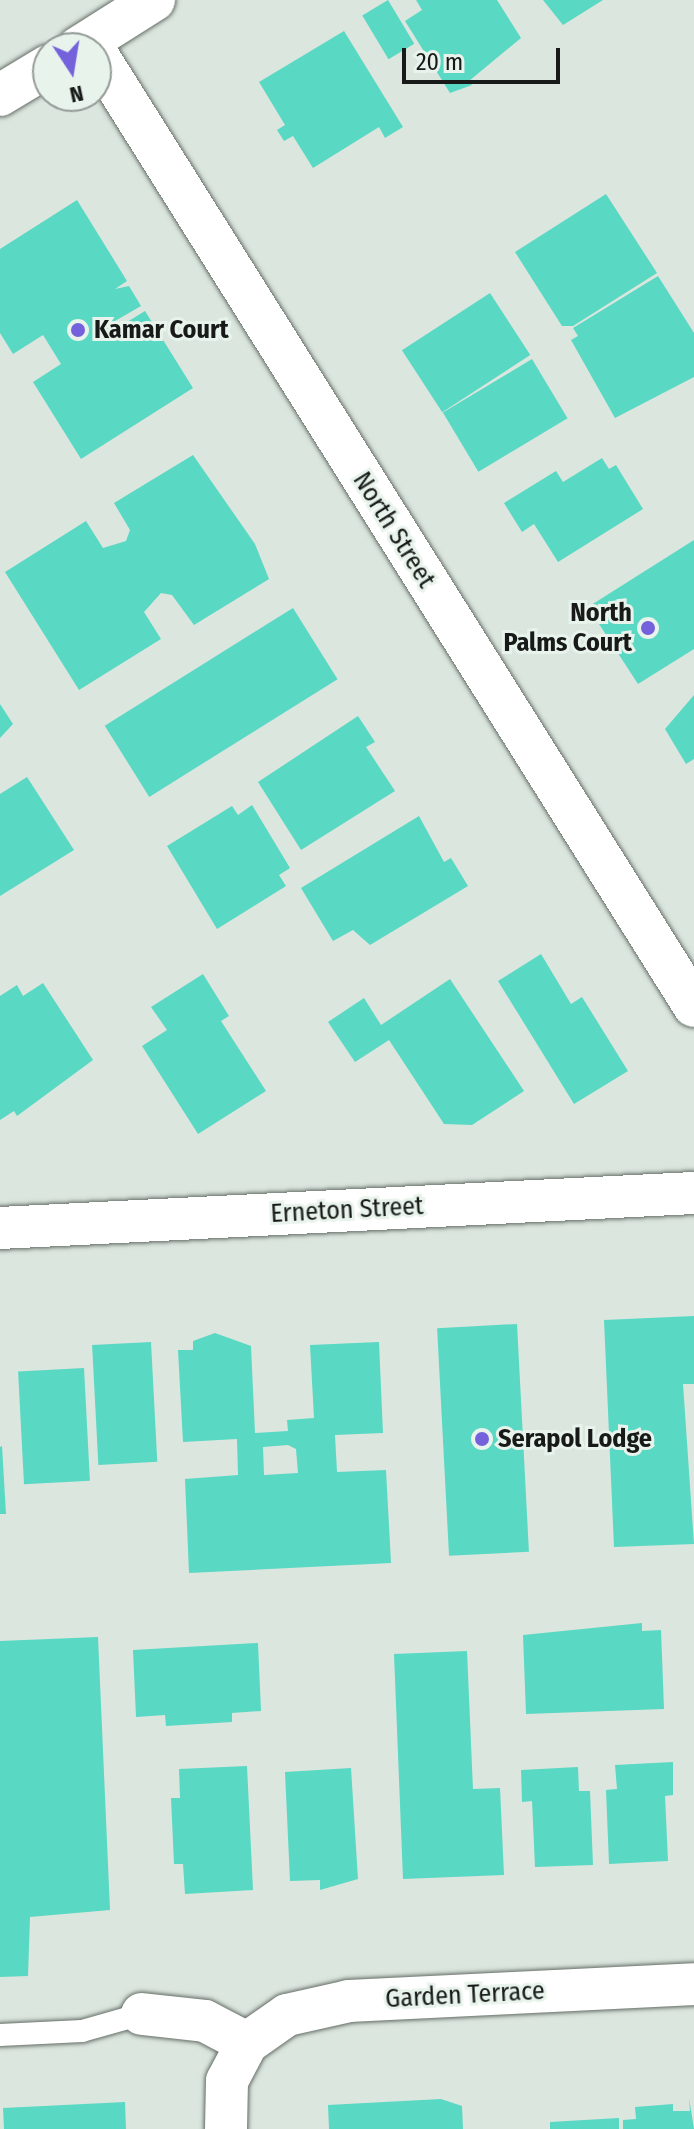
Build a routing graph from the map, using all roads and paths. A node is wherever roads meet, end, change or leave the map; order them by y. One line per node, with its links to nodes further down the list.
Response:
1 (139, 4): 2 (street)
2 (106, 32)
3 (32, 76): 5 (street)
4 (112, 83): 6 (street, North Street)
5 (0, 95)
6 (694, 1006)
7 (694, 1193): 8 (street, Erneton Street)
8 (0, 1228)
9 (694, 1984): 12 (street, Garden Terrace)
10 (142, 2014): 11 (lane); 12 (street)
11 (0, 2035)
12 (247, 2043): 13 (street, Garden Terrace)
13 (226, 2129)

